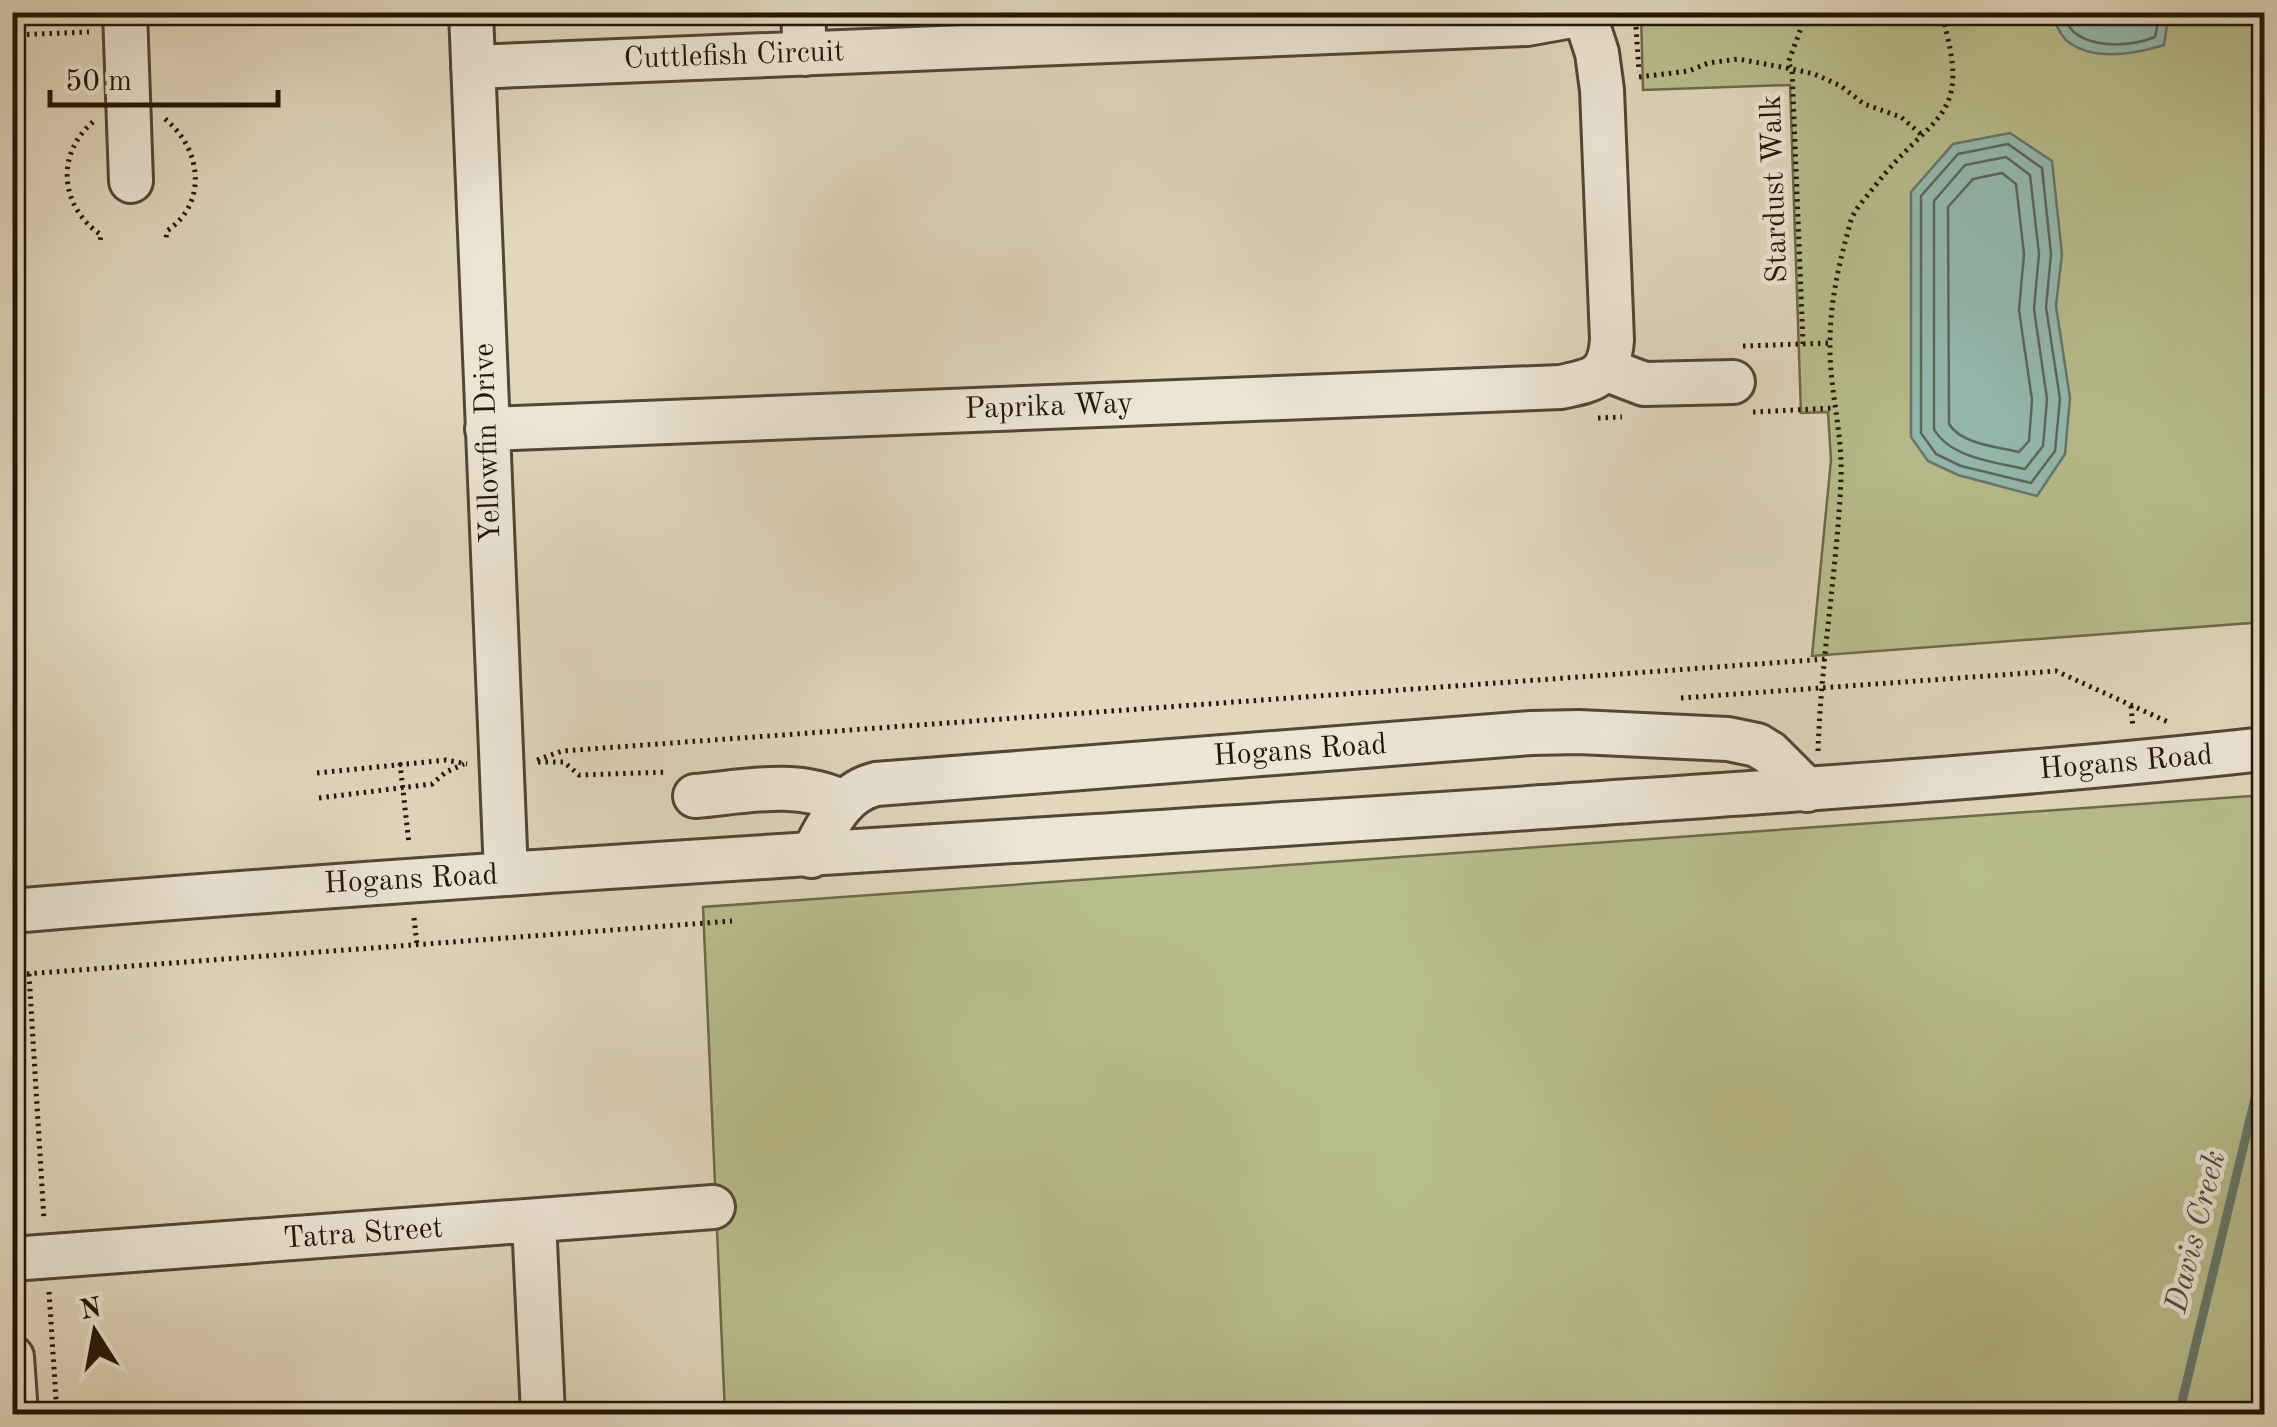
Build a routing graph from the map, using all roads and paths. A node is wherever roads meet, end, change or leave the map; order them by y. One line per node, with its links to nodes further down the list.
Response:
1 (471, 12): 9 (street, Yellowfin Drive)
2 (1635, 12): 10 (path, Stardust Walk)
3 (1806, 12): 10 (path)
4 (1941, 12): 13 (path)
5 (1589, 14): 7 (street, Cuttlefish Circuit); 18 (street)
6 (109, 22): 8 (path); 14 (street)
7 (804, 33): 9 (street, Cuttlefish Circuit)
8 (12, 35)
9 (473, 67): 20 (street, Yellowfin Drive)
10 (1792, 69): 13 (path); 17 (path, Stardust Walk)
11 (162, 116): 15 (path)
12 (97, 119): 16 (path)
13 (1922, 136): 21 (path)
14 (131, 181)
15 (166, 238)
16 (100, 242)
17 (1804, 344)
18 (1605, 369): 19 (street); 20 (street, Paprika Way)
19 (1734, 382)
20 (487, 429): 35 (street, Yellowfin Drive)
21 (1826, 659): 22 (path); 24 (path)
22 (1820, 688): 23 (path); 28 (path)
23 (2131, 706)
24 (533, 742)
25 (2264, 749): 28 (street, Hogans Road)
26 (400, 763): 27 (path); 29 (path); 29 (path)
27 (317, 772)
28 (1813, 773): 32 (street, Hogans Road); 34 (street, Hogans Road)
29 (402, 787): 31 (path); 33 (path)
30 (695, 796): 32 (street)
31 (319, 798)
32 (842, 802): 34 (street)
33 (391, 846)
34 (811, 856): 35 (street, Hogans Road)
35 (506, 874): 36 (street, Hogans Road)
36 (12, 911)
37 (732, 921): 38 (path)
38 (29, 974): 39 (path); 42 (path)
39 (12, 975)
40 (713, 1208): 41 (street, Tatra Street)
41 (534, 1221): 43 (street, Tatra Street); 46 (street)
42 (44, 1222)
43 (12, 1259)
44 (12, 1357): 45 (street)
45 (16, 1414)
46 (542, 1414)

